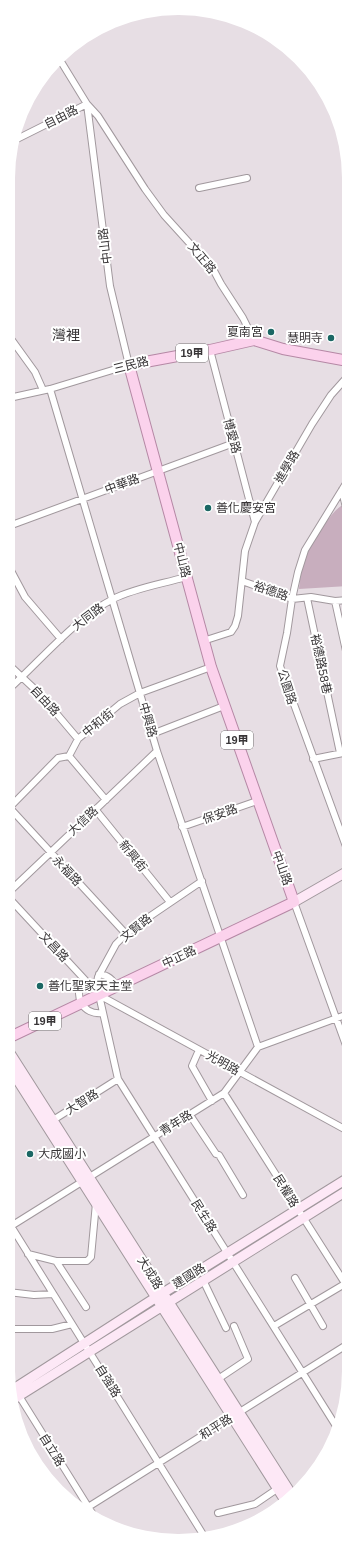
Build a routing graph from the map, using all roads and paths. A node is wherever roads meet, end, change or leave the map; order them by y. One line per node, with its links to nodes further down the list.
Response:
1 (62, 64): 2 (street, 中山路)
2 (87, 104): 3 (street, 自由路); 6 (street, 文正路); 10 (street, 中山路)
3 (21, 137)
4 (247, 178): 5 (street)
5 (199, 188)
6 (254, 340): 8 (main road, 三民路 / 19甲); 9 (main road)
7 (15, 344): 13 (street)
8 (210, 350): 10 (main road, 三民路 / 19甲); 15 (street, 博愛路)
9 (342, 360)
10 (129, 365): 12 (street, 三民路); 16 (main road, 中山路 / 19甲)
11 (342, 383): 19 (street, 進學路)
12 (50, 389): 13 (street, 三民路); 18 (street, 中興路)
13 (43, 390): 14 (street, 三民路)
14 (15, 397)
15 (234, 443): 16 (street, 中華路); 19 (street, 博愛路)
16 (158, 471): 18 (street, 中華路); 21 (main road, 中山路 / 19甲)
17 (342, 490): 25 (street, 公園路)
18 (82, 499): 20 (street, 中華路); 26 (street, 中興路)
19 (255, 522): 23 (street, 進學路)
20 (15, 524)
21 (186, 576): 26 (street, 大同路); 31 (main road, 中山路 / 19甲)
22 (15, 578): 30 (street)
23 (242, 581): 25 (street, 裕德路); 31 (street, 進學路)
24 (307, 598): 25 (street, 裕德路); 28 (street, 裕德路); 41 (street, 裕德路58巷)
25 (292, 599): 43 (street, 公園路)
26 (112, 600): 30 (street, 大同路); 36 (street, 中興路)
27 (342, 600): 28 (street, 裕德路)
28 (335, 601): 29 (street)
29 (342, 633)
30 (61, 639): 34 (street, 大同路)
31 (203, 641): 32 (main road, 中山路 / 19甲)
32 (211, 667): 36 (street, 中和街); 37 (main road, 中山路 / 19甲)
33 (15, 672): 34 (street, 自由路)
34 (21, 678): 35 (street, 大同路); 39 (street, 自由路)
35 (15, 684)
36 (140, 693): 38 (street, 中興路); 39 (street, 中和街)
37 (224, 706): 38 (street); 45 (main road, 中山路 / 19甲)
38 (152, 734): 40 (street, 中興路)
39 (78, 740): 42 (street, 中和街)
40 (157, 751): 44 (street, 大信路); 49 (street, 中興路)
41 (340, 753): 43 (street)
42 (69, 756): 44 (street); 46 (street)
43 (313, 759): 50 (street, 公園路)
44 (106, 800): 47 (street, 大信路)
45 (258, 801): 49 (street, 保安路); 56 (main road, 中山路 / 19甲)
46 (15, 802)
47 (95, 810): 51 (street, 大信路); 55 (street, 新興街)
48 (15, 814): 51 (street, 永福路)
49 (182, 827): 53 (street, 中興路)
50 (342, 836)
51 (50, 852): 54 (street, 大信路); 58 (street, 永福路)
52 (342, 874): 56 (main road, 中正路)
53 (202, 881): 55 (street, 文賢路); 59 (street, 中興路)
54 (15, 886)
55 (170, 902): 58 (street, 文賢路)
56 (294, 902): 59 (main road, 中正路 / 19甲); 67 (street, 中山路)
57 (15, 905): 61 (street, 文昌路)
58 (126, 934): 60 (street, 文賢路)
59 (221, 937): 62 (main road, 中正路 / 19甲); 70 (street, 中興路)
60 (99, 974): 62 (street); 63 (street, 文賢路)
61 (84, 980): 63 (street, 文昌路); 64 (street)
62 (116, 987): 63 (main road, 中正路 / 19甲)
63 (99, 995): 64 (main road, 中正路 / 19甲); 65 (street, 民生路); 71 (street, 光明路)
64 (81, 1004): 65 (street); 68 (main road, 中正路 / 19甲)
65 (103, 1013): 75 (street, 民生路)
66 (342, 1016): 67 (street)
67 (336, 1019): 69 (street, 中山路); 70 (street)
68 (15, 1035)
69 (342, 1035)
70 (258, 1047): 73 (street, 青年路)
71 (199, 1050): 73 (street, 光明路); 77 (street)
72 (15, 1062): 79 (main road, 大成路)
73 (240, 1072): 76 (street, 青年路); 80 (street, 光明路)
74 (15, 1074): 79 (main road, 大成路)
75 (118, 1079): 79 (street, 大智路); 81 (street, 民生路)
76 (224, 1093): 77 (street, 青年路); 87 (street, 民權路)
77 (212, 1101): 78 (street, 青年路)
78 (190, 1115): 81 (street, 青年路); 85 (street)
79 (50, 1122): 82 (main road, 大成路)
80 (342, 1128)
81 (154, 1137): 82 (street, 青年路); 91 (street, 民生路)
82 (86, 1180): 86 (main road, 大成路); 89 (street, 青年路); 101 (main road, 大成路)
83 (342, 1182): 87 (main road, 建國路)
84 (342, 1194): 88 (main road, 建國路)
85 (243, 1195)
86 (96, 1203): 93 (street); 101 (main road, 大成路)
87 (297, 1209): 88 (street, 民權路); 91 (main road, 建國路)
88 (303, 1218): 94 (main road, 建國路); 95 (street, 民權路)
89 (15, 1224)
90 (15, 1234): 92 (street, 自強路)
91 (227, 1252): 94 (street, 民生路); 101 (main road, 建國路)
92 (28, 1254): 93 (street); 100 (street, 自強路)
93 (56, 1261): 104 (street)
94 (233, 1262): 97 (main road, 建國路); 107 (street, 民生路)
95 (342, 1277)
96 (295, 1278): 103 (street)
97 (203, 1280): 102 (main road, 建國路); 109 (street)
98 (342, 1288): 103 (street)
99 (15, 1293): 100 (street)
100 (53, 1294): 105 (street, 自強路)
101 (159, 1295): 102 (main road, 大成路); 111 (main road, 建國路)
102 (164, 1304): 111 (main road, 建國路); 114 (main road, 大成路); 117 (main road, 大成路)
103 (310, 1304): 107 (street); 108 (street)
104 (86, 1307)
105 (72, 1324): 110 (street); 111 (street, 自強路)
106 (234, 1326): 114 (street)
107 (274, 1326): 113 (street, 民生路)
108 (322, 1326)
109 (226, 1328)
110 (15, 1329)
111 (86, 1347): 115 (main road, 建國路); 119 (street, 自強路)
112 (342, 1348): 113 (street, 和平路)
113 (303, 1372): 117 (street, 和平路); 118 (street, 民生路)
114 (218, 1379): 117 (main road, 大成路)
115 (16, 1390)
116 (17, 1395): 123 (street, 自立路)
117 (235, 1415): 119 (street, 和平路); 120 (main road, 大成路); 121 (main road, 大成路)
118 (333, 1422)
119 (159, 1463): 124 (street, 和平路); 126 (street, 自強路)
120 (277, 1489): 122 (main road, 大成路); 125 (street)
121 (289, 1491)
122 (282, 1496)
123 (83, 1502)
124 (89, 1506)
125 (218, 1513)
126 (202, 1533)

